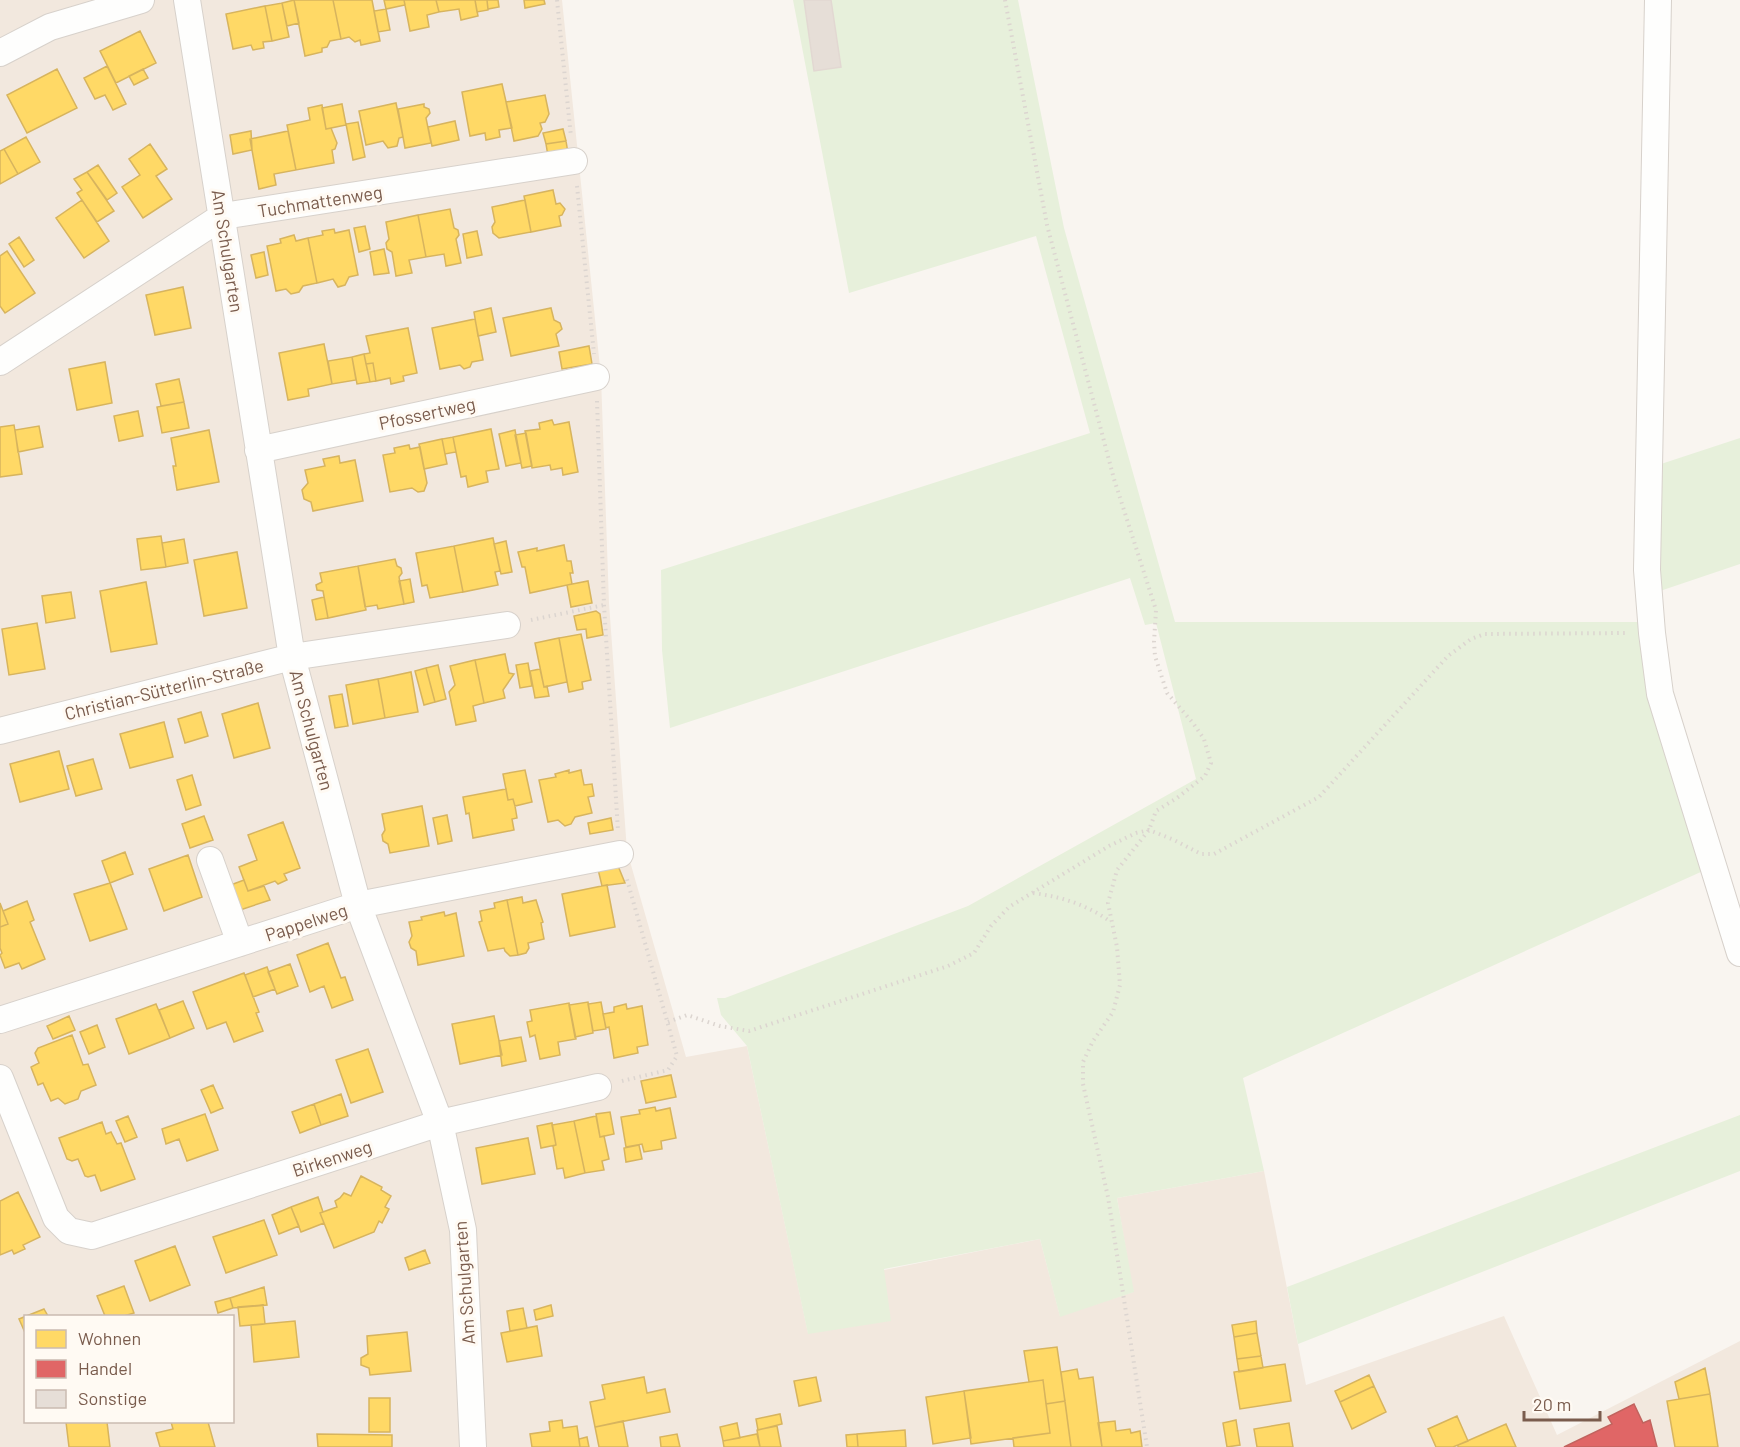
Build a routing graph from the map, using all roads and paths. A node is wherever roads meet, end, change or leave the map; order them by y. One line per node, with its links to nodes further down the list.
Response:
1 (141, 0): 6 (street)
2 (188, 0): 8 (street, Am Schulgarten)
3 (557, 0): 7 (path)
4 (1005, 0): 17 (path)
5 (1658, 0): 14 (street)
6 (0, 53)
7 (574, 161): 8 (street, Tuchmattenweg); 10 (path)
8 (223, 216): 9 (street, Tuchmattenweg); 11 (street, Am Schulgarten)
9 (0, 362)
10 (596, 377): 11 (street, Pfossertweg); 12 (path)
11 (258, 450): 15 (street, Am Schulgarten)
12 (604, 605): 13 (path); 18 (path)
13 (507, 625): 15 (street, Christian-Sütterlin-Straße)
14 (1652, 633): 17 (path); 24 (street)
15 (292, 657): 16 (street, Christian-Sütterlin-Straße); 21 (street, Am Schulgarten)
16 (0, 731)
17 (1149, 830): 20 (path); 22 (path)
18 (620, 854): 21 (street, Pappelweg); 26 (path)
19 (210, 860): 23 (street)
20 (1033, 893): 22 (path); 26 (path)
21 (358, 905): 23 (street, Pappelweg); 29 (street, Am Schulgarten)
22 (1111, 922): 31 (path)
23 (240, 943): 25 (street, Pappelweg)
24 (1740, 953)
25 (0, 1020)
26 (668, 1022): 28 (path)
27 (0, 1078): 29 (street, Birkenweg)
28 (598, 1087): 29 (street, Birkenweg)
29 (440, 1123): 30 (street, Am Schulgarten)
30 (473, 1447)
31 (1147, 1447)

